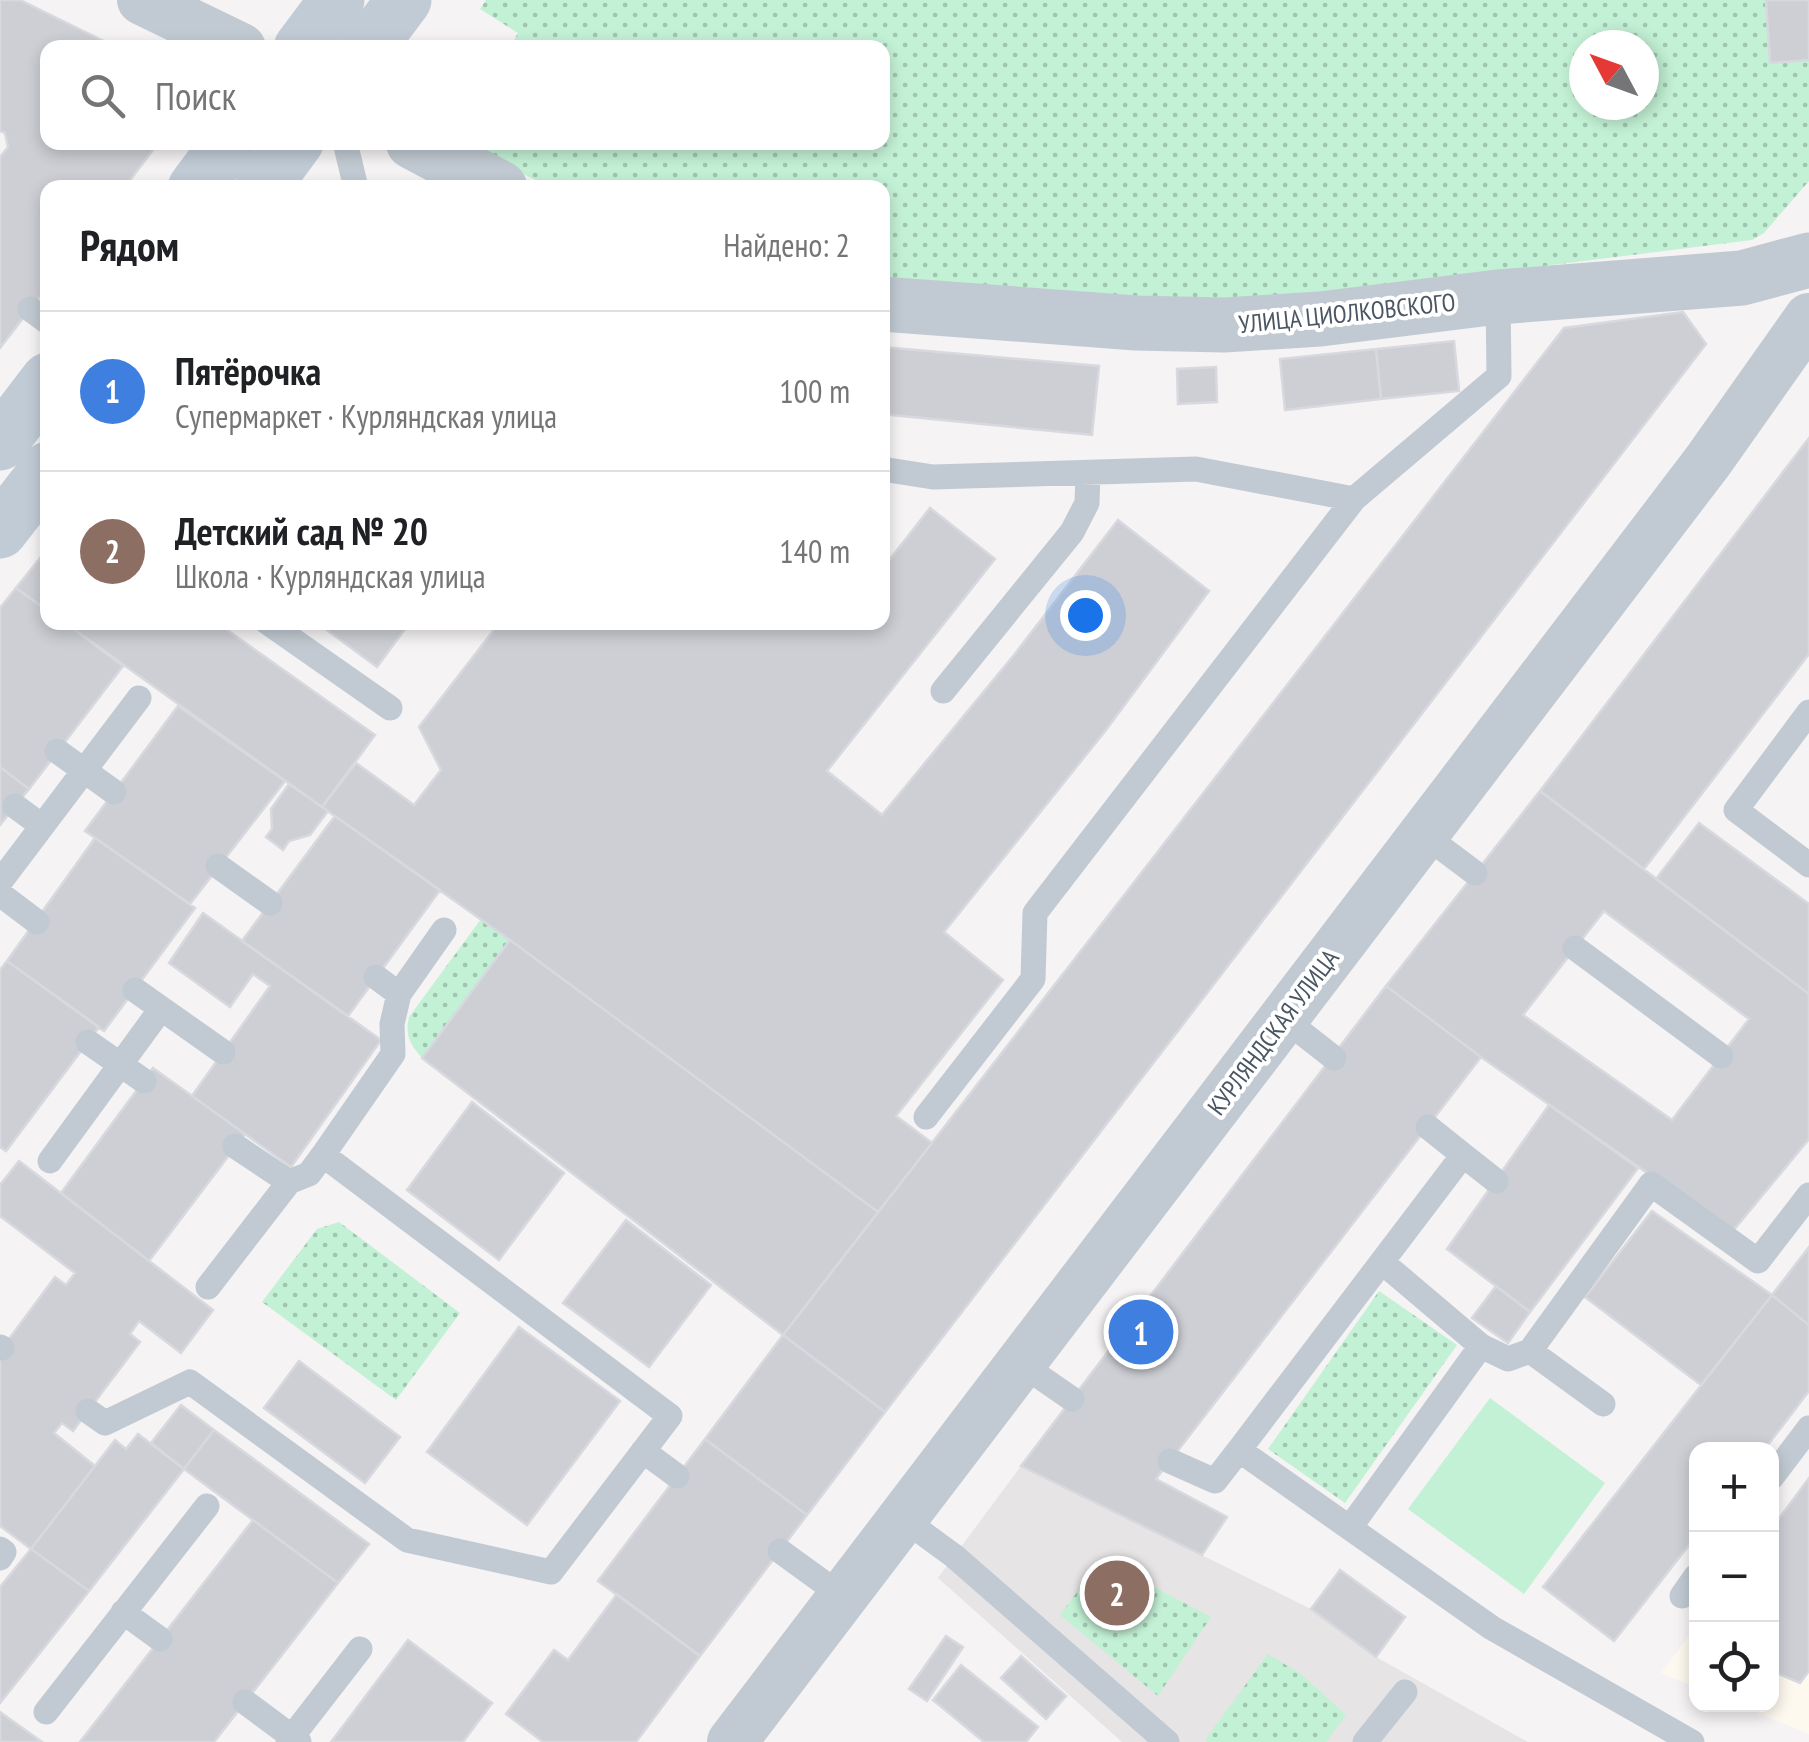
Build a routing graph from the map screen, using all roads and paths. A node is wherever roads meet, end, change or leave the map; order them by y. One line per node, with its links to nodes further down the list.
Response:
1 (142, 0): 4 (street)
2 (337, 0): 5 (main road)
3 (404, 0): 6 (main road)
4 (224, 40)
5 (307, 40)
6 (374, 40)
7 (223, 150): 11 (main road)
8 (290, 150): 12 (main road)
9 (348, 150): 13 (lane)
10 (428, 150): 14 (street)
11 (200, 180)
12 (268, 180)
13 (354, 180)
14 (485, 180)
15 (1809, 260): 16 (street, УЛИЦА ЦИОЛКОВСКОГО)
16 (1498, 297): 17 (street, УЛИЦА ЦИОЛКОВСКОГО); 24 (lane)
17 (890, 305)
18 (1803, 341): 36 (street, КУРЛЯНДСКАЯ УЛИЦА)
19 (40, 390): 20 (main road)
20 (0, 443)
21 (890, 471): 22 (lane)
22 (1088, 473): 24 (lane); 27 (lane)
23 (40, 480): 25 (main road)
24 (1354, 499): 57 (lane)
25 (0, 532)
26 (278, 630): 29 (lane)
27 (943, 692)
28 (139, 698): 32 (lane)
29 (390, 708)
30 (1809, 712): 37 (lane)
31 (57, 751): 32 (lane)
32 (84, 770): 33 (lane); 35 (lane)
33 (114, 792)
34 (14, 806): 35 (lane)
35 (42, 826): 40 (lane)
36 (1423, 834): 39 (lane); 50 (street, КУРЛЯНДСКАЯ УЛИЦА)
37 (1809, 865)
38 (218, 866): 42 (lane)
39 (1475, 873)
40 (0, 882)
41 (0, 894): 43 (lane)
42 (270, 903)
43 (37, 922)
44 (444, 930): 48 (lane)
45 (1575, 948): 53 (lane)
46 (376, 978): 48 (lane)
47 (134, 990): 49 (lane)
48 (399, 994): 60 (lane)
49 (161, 1009): 52 (lane); 55 (lane)
50 (1284, 1020): 54 (lane); 70 (street, КУРЛЯНДСКАЯ УЛИЦА)
51 (88, 1042): 55 (lane)
52 (223, 1052)
53 (1721, 1056)
54 (1334, 1058)
55 (120, 1065): 56 (lane); 62 (lane)
56 (144, 1081)
57 (926, 1117)
58 (1428, 1127): 61 (lane)
59 (236, 1146): 64 (lane)
60 (323, 1155): 64 (lane); 76 (lane)
61 (1462, 1156): 63 (lane); 66 (lane)
62 (50, 1160)
63 (1496, 1181)
64 (288, 1182): 67 (lane)
65 (1809, 1195): 69 (lane)
66 (1383, 1263): 68 (lane); 75 (lane)
67 (208, 1286)
68 (1480, 1346): 69 (lane); 82 (lane)
69 (1530, 1351): 72 (lane)
70 (1020, 1363): 71 (lane); 81 (street, КУРЛЯНДСКАЯ УЛИЦА)
71 (1072, 1400)
72 (1603, 1404)
73 (88, 1411): 76 (lane)
74 (1809, 1428): 78 (lane)
75 (1239, 1450): 77 (lane); 82 (lane)
76 (643, 1451): 79 (lane)
77 (1170, 1461)
78 (1779, 1469)
79 (677, 1476)
80 (207, 1506): 87 (lane)
81 (902, 1518): 86 (street, КУРЛЯНДСКАЯ УЛИЦА); 95 (lane)
82 (1350, 1526): 97 (lane)
83 (0, 1549): 85 (lane)
84 (780, 1551): 86 (lane)
85 (0, 1558)
86 (842, 1596): 94 (street, КУРЛЯНДСКАЯ УЛИЦА)
87 (123, 1612): 88 (lane); 92 (lane)
88 (160, 1639)
89 (360, 1649): 93 (lane)
90 (1404, 1692): 96 (lane)
91 (245, 1702): 93 (lane)
92 (46, 1712)
93 (293, 1740)
94 (732, 1742)
95 (1167, 1742)
96 (1366, 1742)
97 (1692, 1742)

